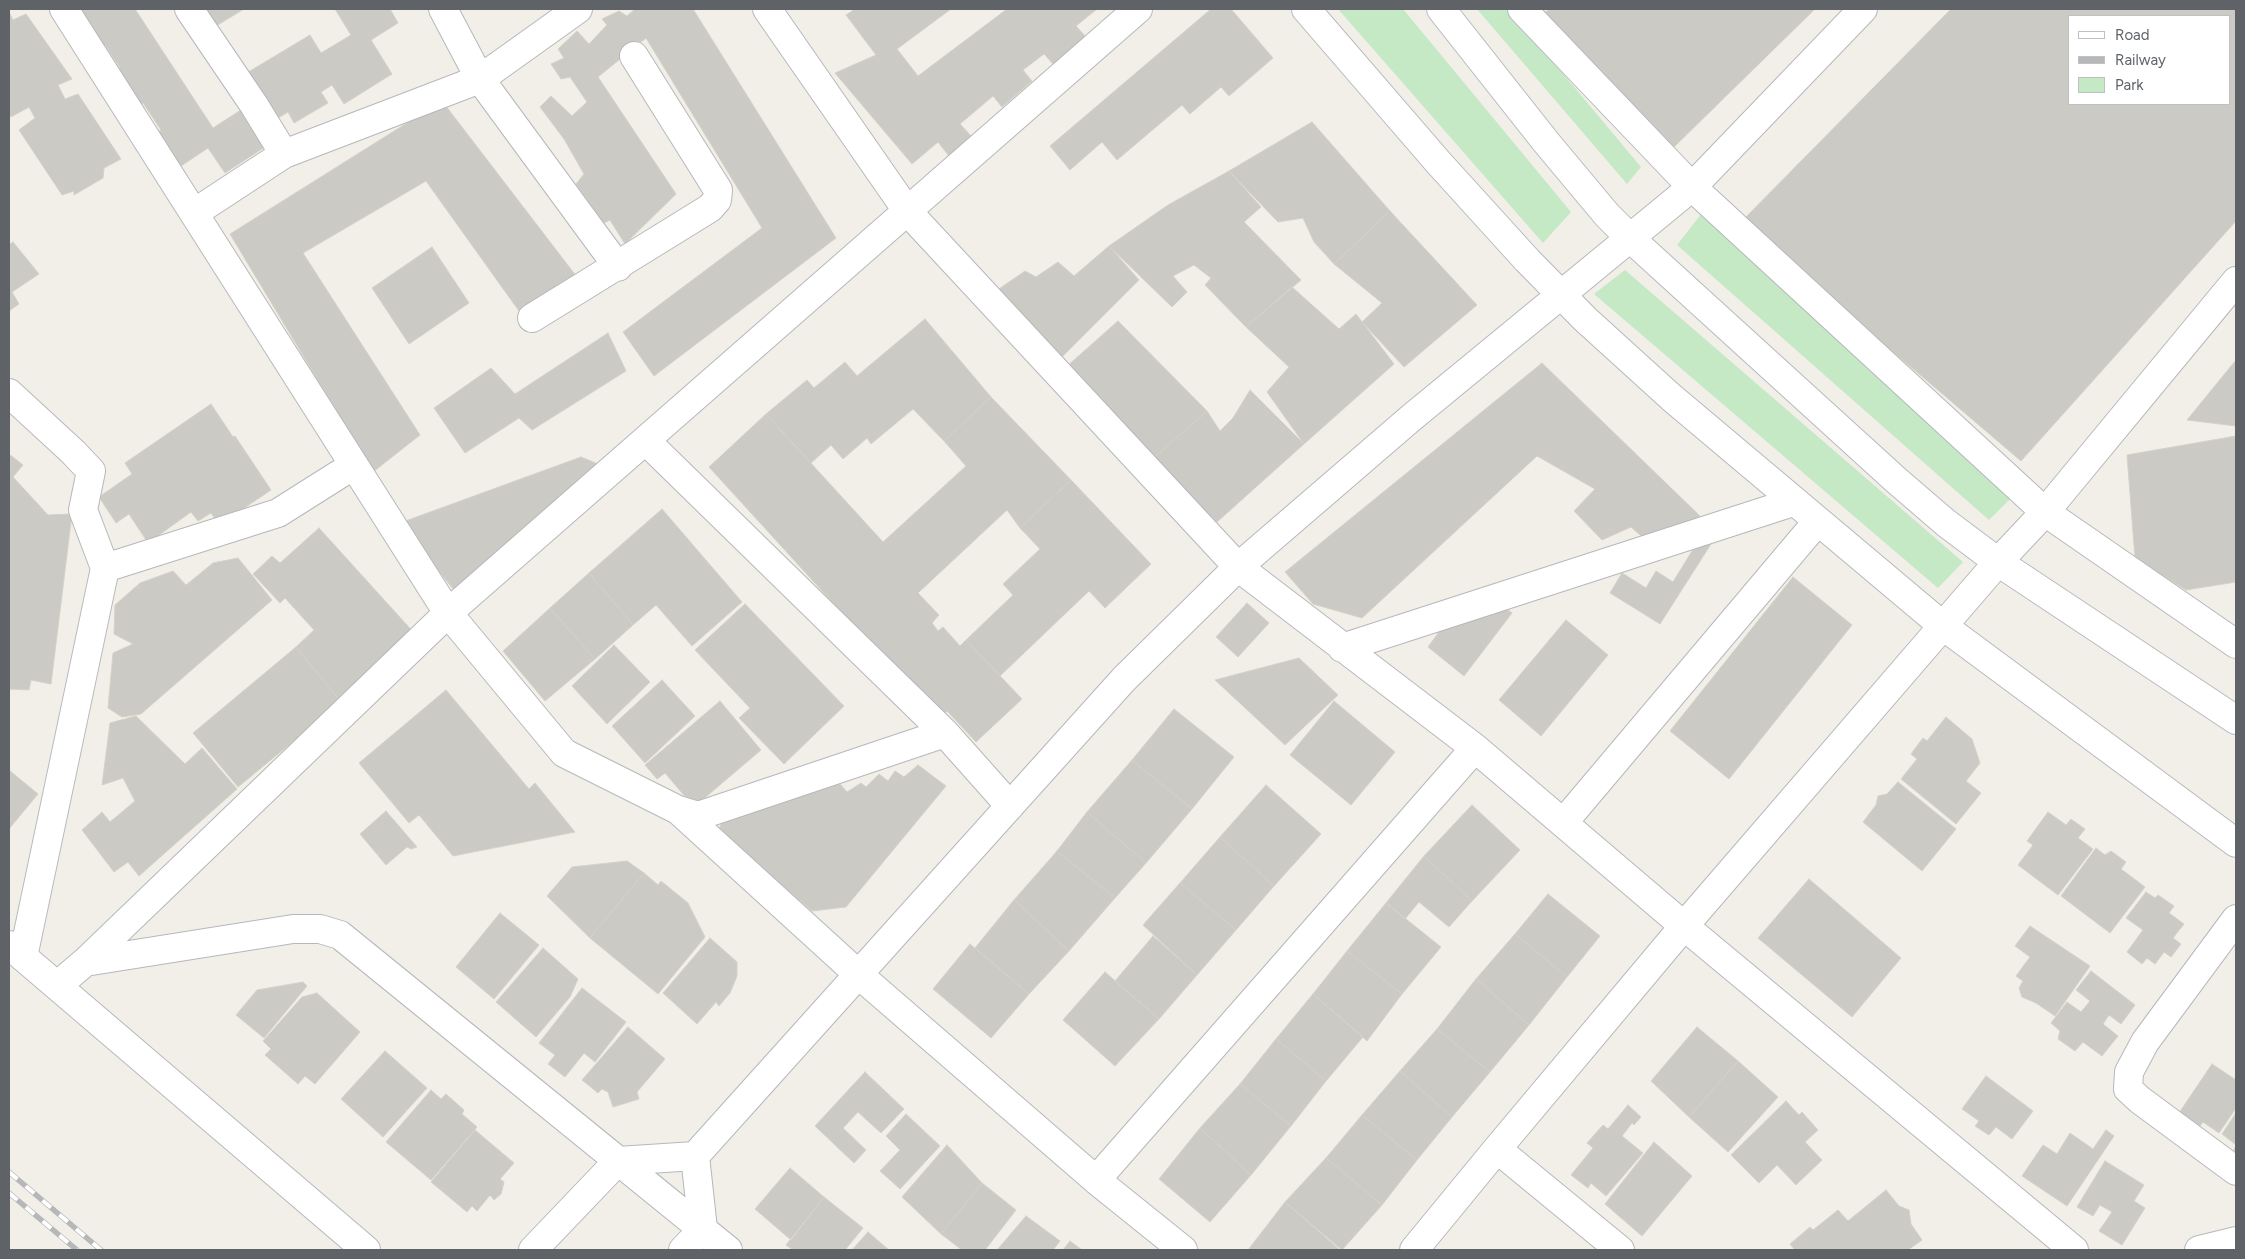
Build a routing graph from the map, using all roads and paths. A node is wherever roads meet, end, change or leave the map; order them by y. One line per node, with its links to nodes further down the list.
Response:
1 (64, 9): 16 (street)
2 (189, 9): 13 (street)
3 (443, 9): 12 (street)
4 (578, 9): 12 (street)
5 (766, 9): 15 (street)
6 (1138, 9): 15 (street)
7 (1306, 9): 20 (street)
8 (1440, 9): 17 (street)
9 (1522, 9): 14 (street)
10 (1863, 9): 14 (street)
11 (634, 56): 18 (street)
12 (480, 80): 13 (street); 18 (street)
13 (284, 154): 16 (street)
14 (1692, 187): 17 (street); 26 (street)
15 (908, 212): 23 (street); 29 (street)
16 (194, 213): 24 (street)
17 (1630, 238): 20 (street); 28 (street)
18 (618, 267): 21 (street)
19 (2236, 281): 26 (street)
20 (1562, 294): 25 (street); 29 (street)
21 (532, 318)
22 (9, 393): 30 (street)
23 (646, 441): 31 (street); 36 (street)
24 (354, 465): 30 (street); 31 (street)
25 (1793, 502): 27 (street); 34 (street)
26 (2045, 512): 28 (street); 33 (street)
27 (1817, 522): 32 (street); 40 (street)
28 (1998, 562): 32 (street); 35 (street)
29 (1238, 567): 34 (street); 38 (street)
30 (105, 568): 44 (street)
31 (448, 613): 39 (street); 45 (street)
32 (1943, 626): 41 (street); 43 (street)
33 (2236, 644)
34 (1342, 648): 37 (street)
35 (2236, 720)
36 (945, 733): 38 (street); 39 (street)
37 (1475, 748): 40 (street); 52 (street)
38 (1010, 806): 46 (street)
39 (678, 810): 46 (street)
40 (1563, 823): 43 (street)
41 (2236, 843)
42 (2236, 919): 51 (street)
43 (1684, 926): 48 (street); 62 (street)
44 (16, 951): 47 (street)
45 (85, 962): 47 (street); 50 (street)
46 (858, 974): 49 (street); 52 (street)
47 (57, 986): 55 (street)
48 (1497, 1149): 60 (street); 61 (street)
49 (695, 1156): 50 (street); 53 (street)
50 (618, 1161): 53 (street); 56 (street)
51 (2236, 1171)
52 (1096, 1180): 59 (street)
53 (703, 1229): 57 (street); 58 (street)
54 (2236, 1241): 63 (street)
55 (366, 1250)
56 (533, 1250)
57 (684, 1250)
58 (728, 1250)
59 (1183, 1250)
60 (1414, 1250)
61 (1620, 1250)
62 (2074, 1250)
63 (2200, 1250)

